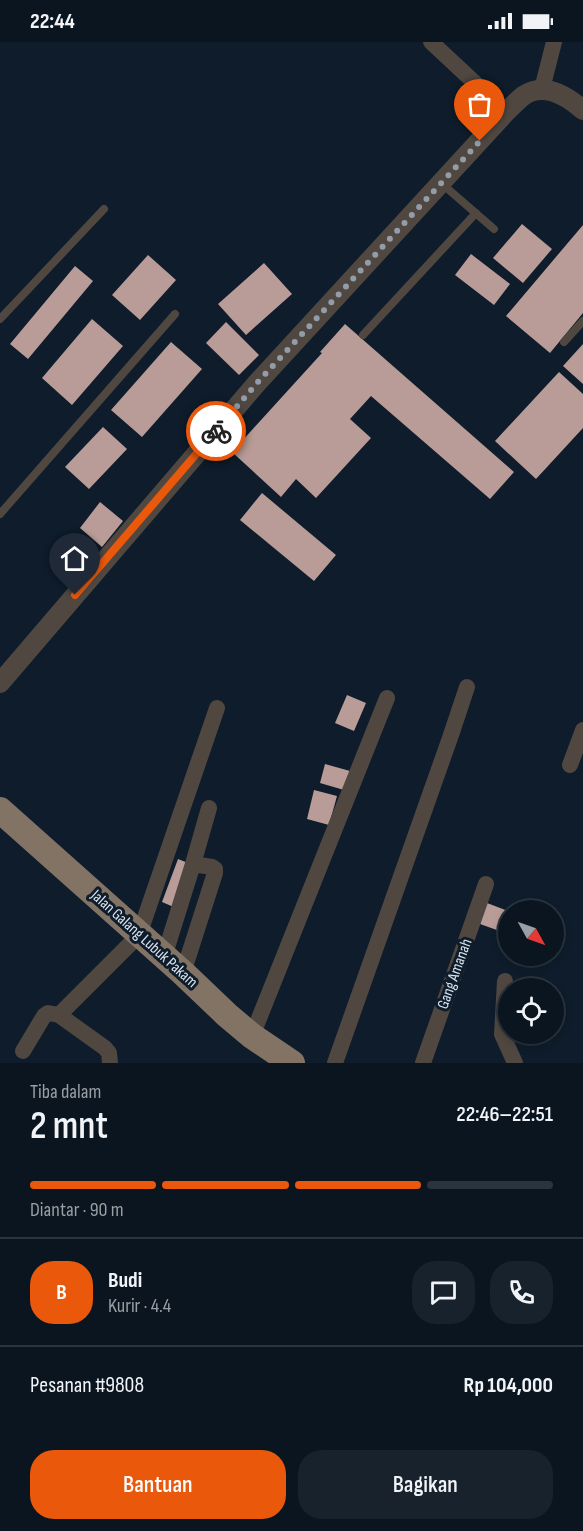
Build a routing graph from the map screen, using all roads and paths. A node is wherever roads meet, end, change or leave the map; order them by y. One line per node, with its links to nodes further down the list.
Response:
1 (430, 42): 5 (street)
2 (554, 42): 3 (street)
3 (542, 89): 4 (street); 5 (street)
4 (582, 106)
5 (506, 112): 6 (street)
6 (441, 183): 8 (lane); 16 (street)
7 (104, 209): 11 (lane)
8 (476, 213): 9 (lane); 13 (lane)
9 (494, 229)
10 (174, 314): 15 (lane)
11 (0, 319)
12 (583, 321): 14 (lane)
13 (363, 334)
14 (564, 342)
15 (0, 514)
16 (0, 683)
17 (467, 687): 35 (street)
18 (387, 698): 30 (street)
19 (217, 708): 26 (street)
20 (583, 730): 21 (street)
21 (570, 765)
22 (209, 808): 24 (street)
23 (0, 810): 26 (main road, Jalan Galang Lubuk Pakam)
24 (193, 864): 27 (street); 28 (street)
25 (486, 884): 36 (street, Gang Amanah)
26 (139, 935): 27 (main road, Jalan Galang Lubuk Pakam); 29 (street)
27 (164, 957): 28 (main road, Jalan Galang Lubuk Pakam)
28 (183, 974): 30 (main road, Jalan Galang Lubuk Pakam)
29 (59, 1015): 32 (street); 33 (street)
30 (252, 1036): 34 (main road, Jalan Galang Lubuk Pakam)
31 (506, 1044): 37 (street)
32 (23, 1051)
33 (110, 1063)
34 (292, 1063)
35 (334, 1063)
36 (423, 1063)
37 (515, 1063)

